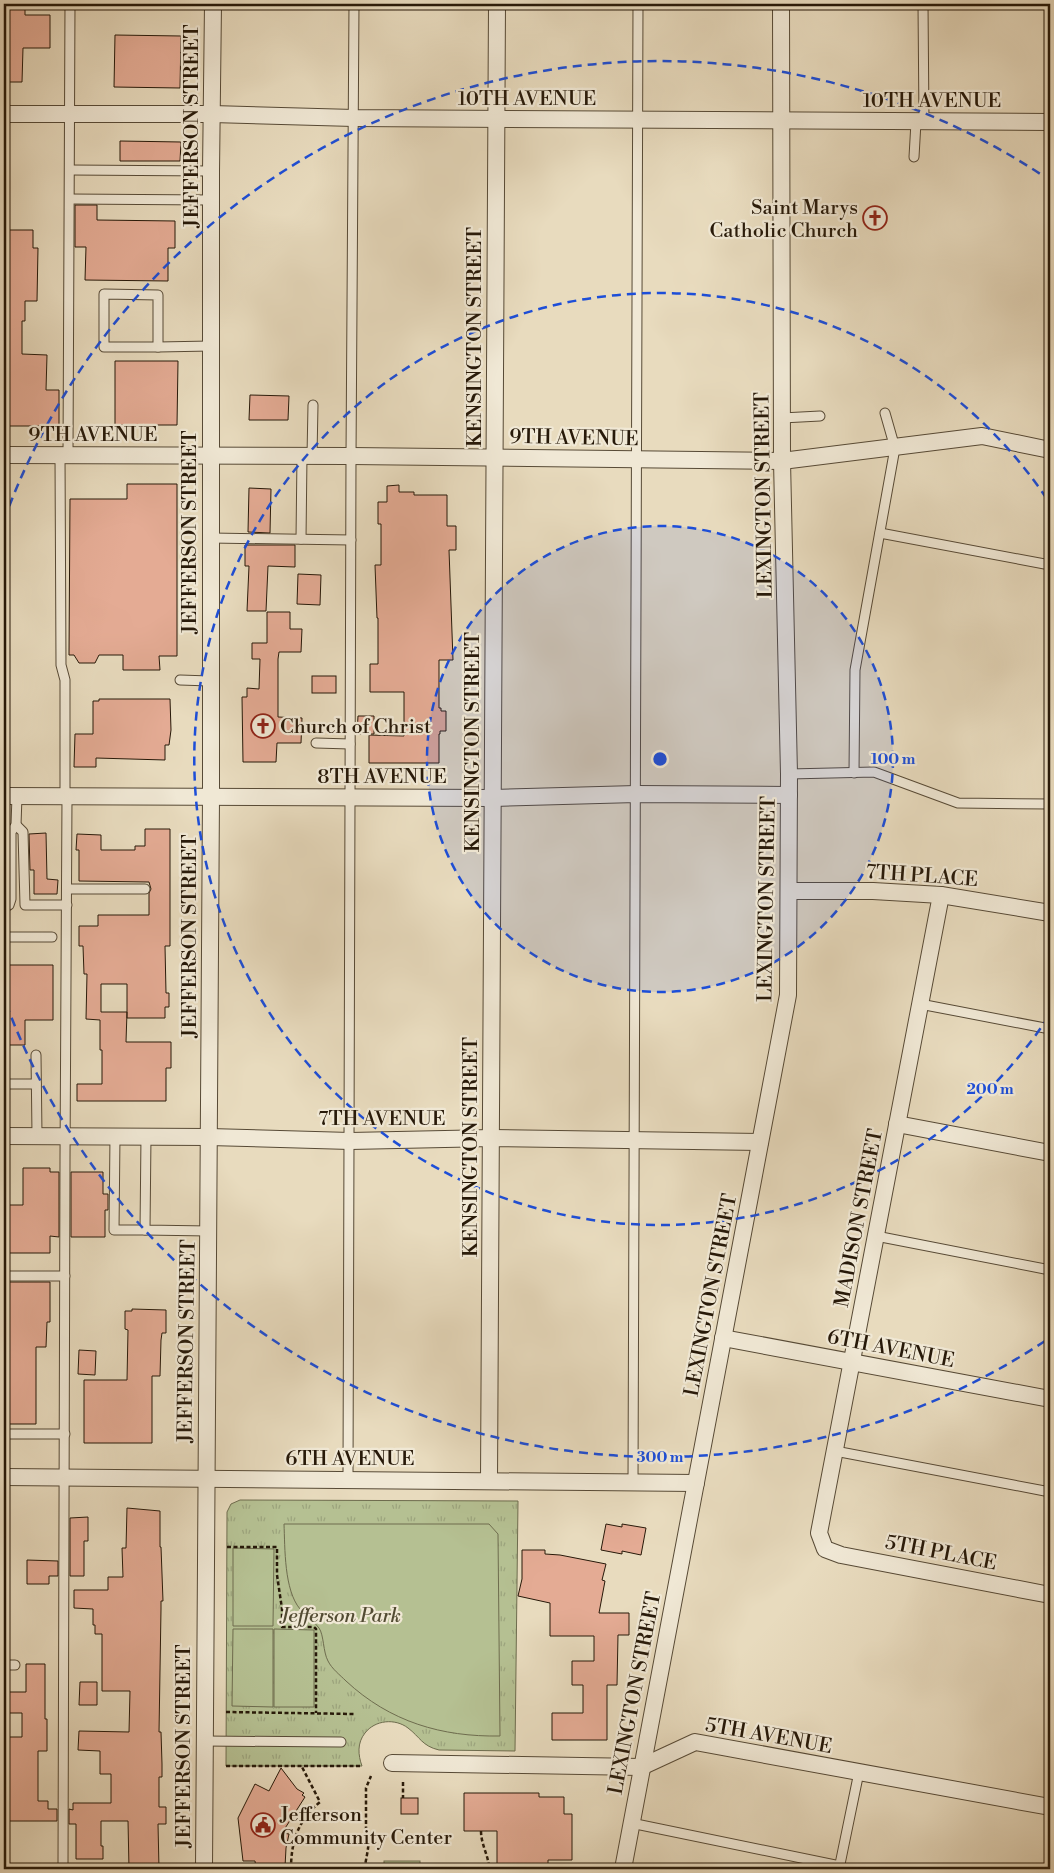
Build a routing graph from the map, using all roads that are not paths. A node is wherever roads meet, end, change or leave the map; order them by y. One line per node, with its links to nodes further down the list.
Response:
1 (70, 4): 9 (lane)
2 (213, 4): 10 (street, JEFFERSON STREET)
3 (354, 4): 11 (lane)
4 (497, 4): 12 (street, KENSINGTON STREET)
5 (638, 4): 13 (lane)
6 (781, 4): 14 (street, LEXINGTON STREET)
7 (923, 4): 15 (lane)
8 (4, 114): 9 (street, 10TH AVENUE)
9 (70, 114): 10 (street, 10TH AVENUE); 18 (lane)
10 (212, 114): 11 (street, 10TH AVENUE); 19 (street, JEFFERSON STREET)
11 (354, 118): 12 (street, 10TH AVENUE); 34 (lane)
12 (496, 119): 13 (street, 10TH AVENUE); 35 (street, KENSINGTON STREET)
13 (638, 120): 14 (street, 10TH AVENUE); 36 (lane)
14 (781, 120): 15 (street, 10TH AVENUE); 27 (street, LEXINGTON STREET)
15 (920, 122): 16 (street, 10TH AVENUE); 17 (lane)
16 (1050, 122)
17 (914, 157)
18 (70, 170): 19 (lane); 20 (lane)
19 (211, 171): 21 (street, JEFFERSON STREET)
20 (70, 199): 21 (lane); 31 (lane)
21 (211, 200): 22 (street, JEFFERSON STREET)
22 (210, 346): 23 (lane); 32 (street, JEFFERSON STREET)
23 (158, 347): 23 (lane)
24 (314, 405): 33 (lane)
25 (885, 413): 28 (lane)
26 (820, 416): 27 (lane)
27 (782, 418): 37 (street, LEXINGTON STREET)
28 (895, 448): 29 (street, 9TH AVENUE); 37 (street, 9TH AVENUE); 38 (lane)
29 (1050, 450)
30 (4, 455): 31 (street, 9TH AVENUE)
31 (64, 455): 32 (street, 9TH AVENUE); 53 (lane)
32 (210, 456): 33 (street, 9TH AVENUE); 39 (street, JEFFERSON STREET)
33 (307, 456): 34 (street, 9TH AVENUE); 40 (lane)
34 (351, 456): 35 (street, 9TH AVENUE); 41 (lane)
35 (495, 457): 36 (street, 9TH AVENUE); 55 (street, KENSINGTON STREET)
36 (636, 460): 37 (street, 9TH AVENUE); 49 (lane)
37 (782, 461): 48 (street, LEXINGTON STREET)
38 (880, 533): 42 (lane); 47 (lane)
39 (211, 538): 40 (lane); 44 (street, JEFFERSON STREET)
40 (301, 539): 41 (lane)
41 (351, 540): 46 (lane)
42 (1050, 566)
43 (180, 680): 44 (lane)
44 (210, 681): 52 (street, JEFFERSON STREET)
45 (316, 743): 46 (lane)
46 (350, 744): 54 (lane)
47 (854, 773): 48 (lane); 56 (lane)
48 (789, 774): 50 (street, LEXINGTON STREET)
49 (636, 794): 50 (street, 8TH AVENUE); 55 (street, 8TH AVENUE); 81 (lane)
50 (789, 795): 60 (street, LEXINGTON STREET)
51 (10, 796): 53 (street, 8TH AVENUE); 57 (lane)
52 (211, 796): 53 (street, 8TH AVENUE); 54 (street, 8TH AVENUE); 78 (street, JEFFERSON STREET)
53 (66, 797): 58 (lane)
54 (350, 798): 55 (street, 8TH AVENUE); 80 (lane)
55 (493, 798): 79 (street, KENSINGTON STREET)
56 (1050, 804)
57 (16, 825): 62 (lane); 63 (lane)
58 (67, 889): 59 (lane); 62 (lane)
59 (145, 889)
60 (789, 891): 61 (street, 7TH PLACE); 82 (street, LEXINGTON STREET)
61 (941, 895): 64 (street, 7TH PLACE); 67 (street, MADISON STREET)
62 (67, 904): 73 (lane)
63 (4, 908)
64 (1050, 913)
65 (4, 937): 66 (lane)
66 (52, 937)
67 (920, 1004): 68 (lane); 72 (street, MADISON STREET)
68 (1050, 1030)
69 (36, 1055): 71 (lane)
70 (4, 1084): 71 (lane)
71 (36, 1084): 75 (lane)
72 (897, 1124): 83 (street); 87 (street, MADISON STREET)
73 (65, 1135): 75 (street, 7TH AVENUE); 76 (street, 7TH AVENUE); 90 (lane)
74 (4, 1136): 75 (street, 7TH AVENUE); 84 (lane)
75 (36, 1136)
76 (114, 1136): 77 (street, 7TH AVENUE); 85 (lane)
77 (146, 1136): 78 (street, 7TH AVENUE); 85 (lane)
78 (209, 1137): 80 (street, 7TH AVENUE); 86 (street, JEFFERSON STREET)
79 (492, 1138): 80 (street, 7TH AVENUE); 81 (street, 7TH AVENUE); 101 (street, KENSINGTON STREET)
80 (350, 1141): 100 (lane)
81 (634, 1142): 82 (street, 7TH AVENUE); 102 (lane)
82 (760, 1142): 91 (street, LEXINGTON STREET)
83 (1050, 1153)
84 (4, 1192)
85 (145, 1230): 86 (lane)
86 (209, 1230): 99 (street, JEFFERSON STREET)
87 (876, 1236): 88 (lane); 92 (street, MADISON STREET)
88 (1050, 1270)
89 (4, 1276): 90 (lane)
90 (64, 1276): 95 (lane)
91 (723, 1338): 92 (street, 6TH AVENUE); 103 (street, LEXINGTON STREET)
92 (852, 1362): 93 (street, 6TH AVENUE); 96 (street, MADISON STREET)
93 (1050, 1400)
94 (4, 1434): 95 (lane)
95 (64, 1434): 98 (lane)
96 (835, 1451): 104 (lane); 105 (street, MADISON STREET)
97 (4, 1477): 98 (street, 6TH AVENUE)
98 (64, 1478): 99 (street, 6TH AVENUE); 117 (lane)
99 (206, 1479): 100 (street, 6TH AVENUE); 109 (street, JEFFERSON STREET)
100 (348, 1480): 101 (street, 6TH AVENUE)
101 (490, 1480): 102 (street, 6TH AVENUE)
102 (633, 1482): 103 (street, 6TH AVENUE)
103 (696, 1483): 112 (street, LEXINGTON STREET)
104 (1050, 1492)
105 (825, 1549): 106 (street, 5TH PLACE)
106 (1050, 1595)
107 (4, 1665): 108 (lane)
108 (15, 1665)
109 (204, 1741): 110 (lane); 118 (street, JEFFERSON STREET)
110 (341, 1742)
111 (392, 1763): 112 (street, 5TH AVENUE)
112 (641, 1768): 113 (street, 5TH AVENUE); 115 (street, LEXINGTON STREET)
113 (859, 1772): 114 (street, 5TH AVENUE); 116 (lane)
114 (1050, 1807)
115 (631, 1823): 116 (lane); 119 (street, LEXINGTON STREET)
116 (839, 1867)
117 (63, 1869)
118 (204, 1869)
119 (622, 1869)

